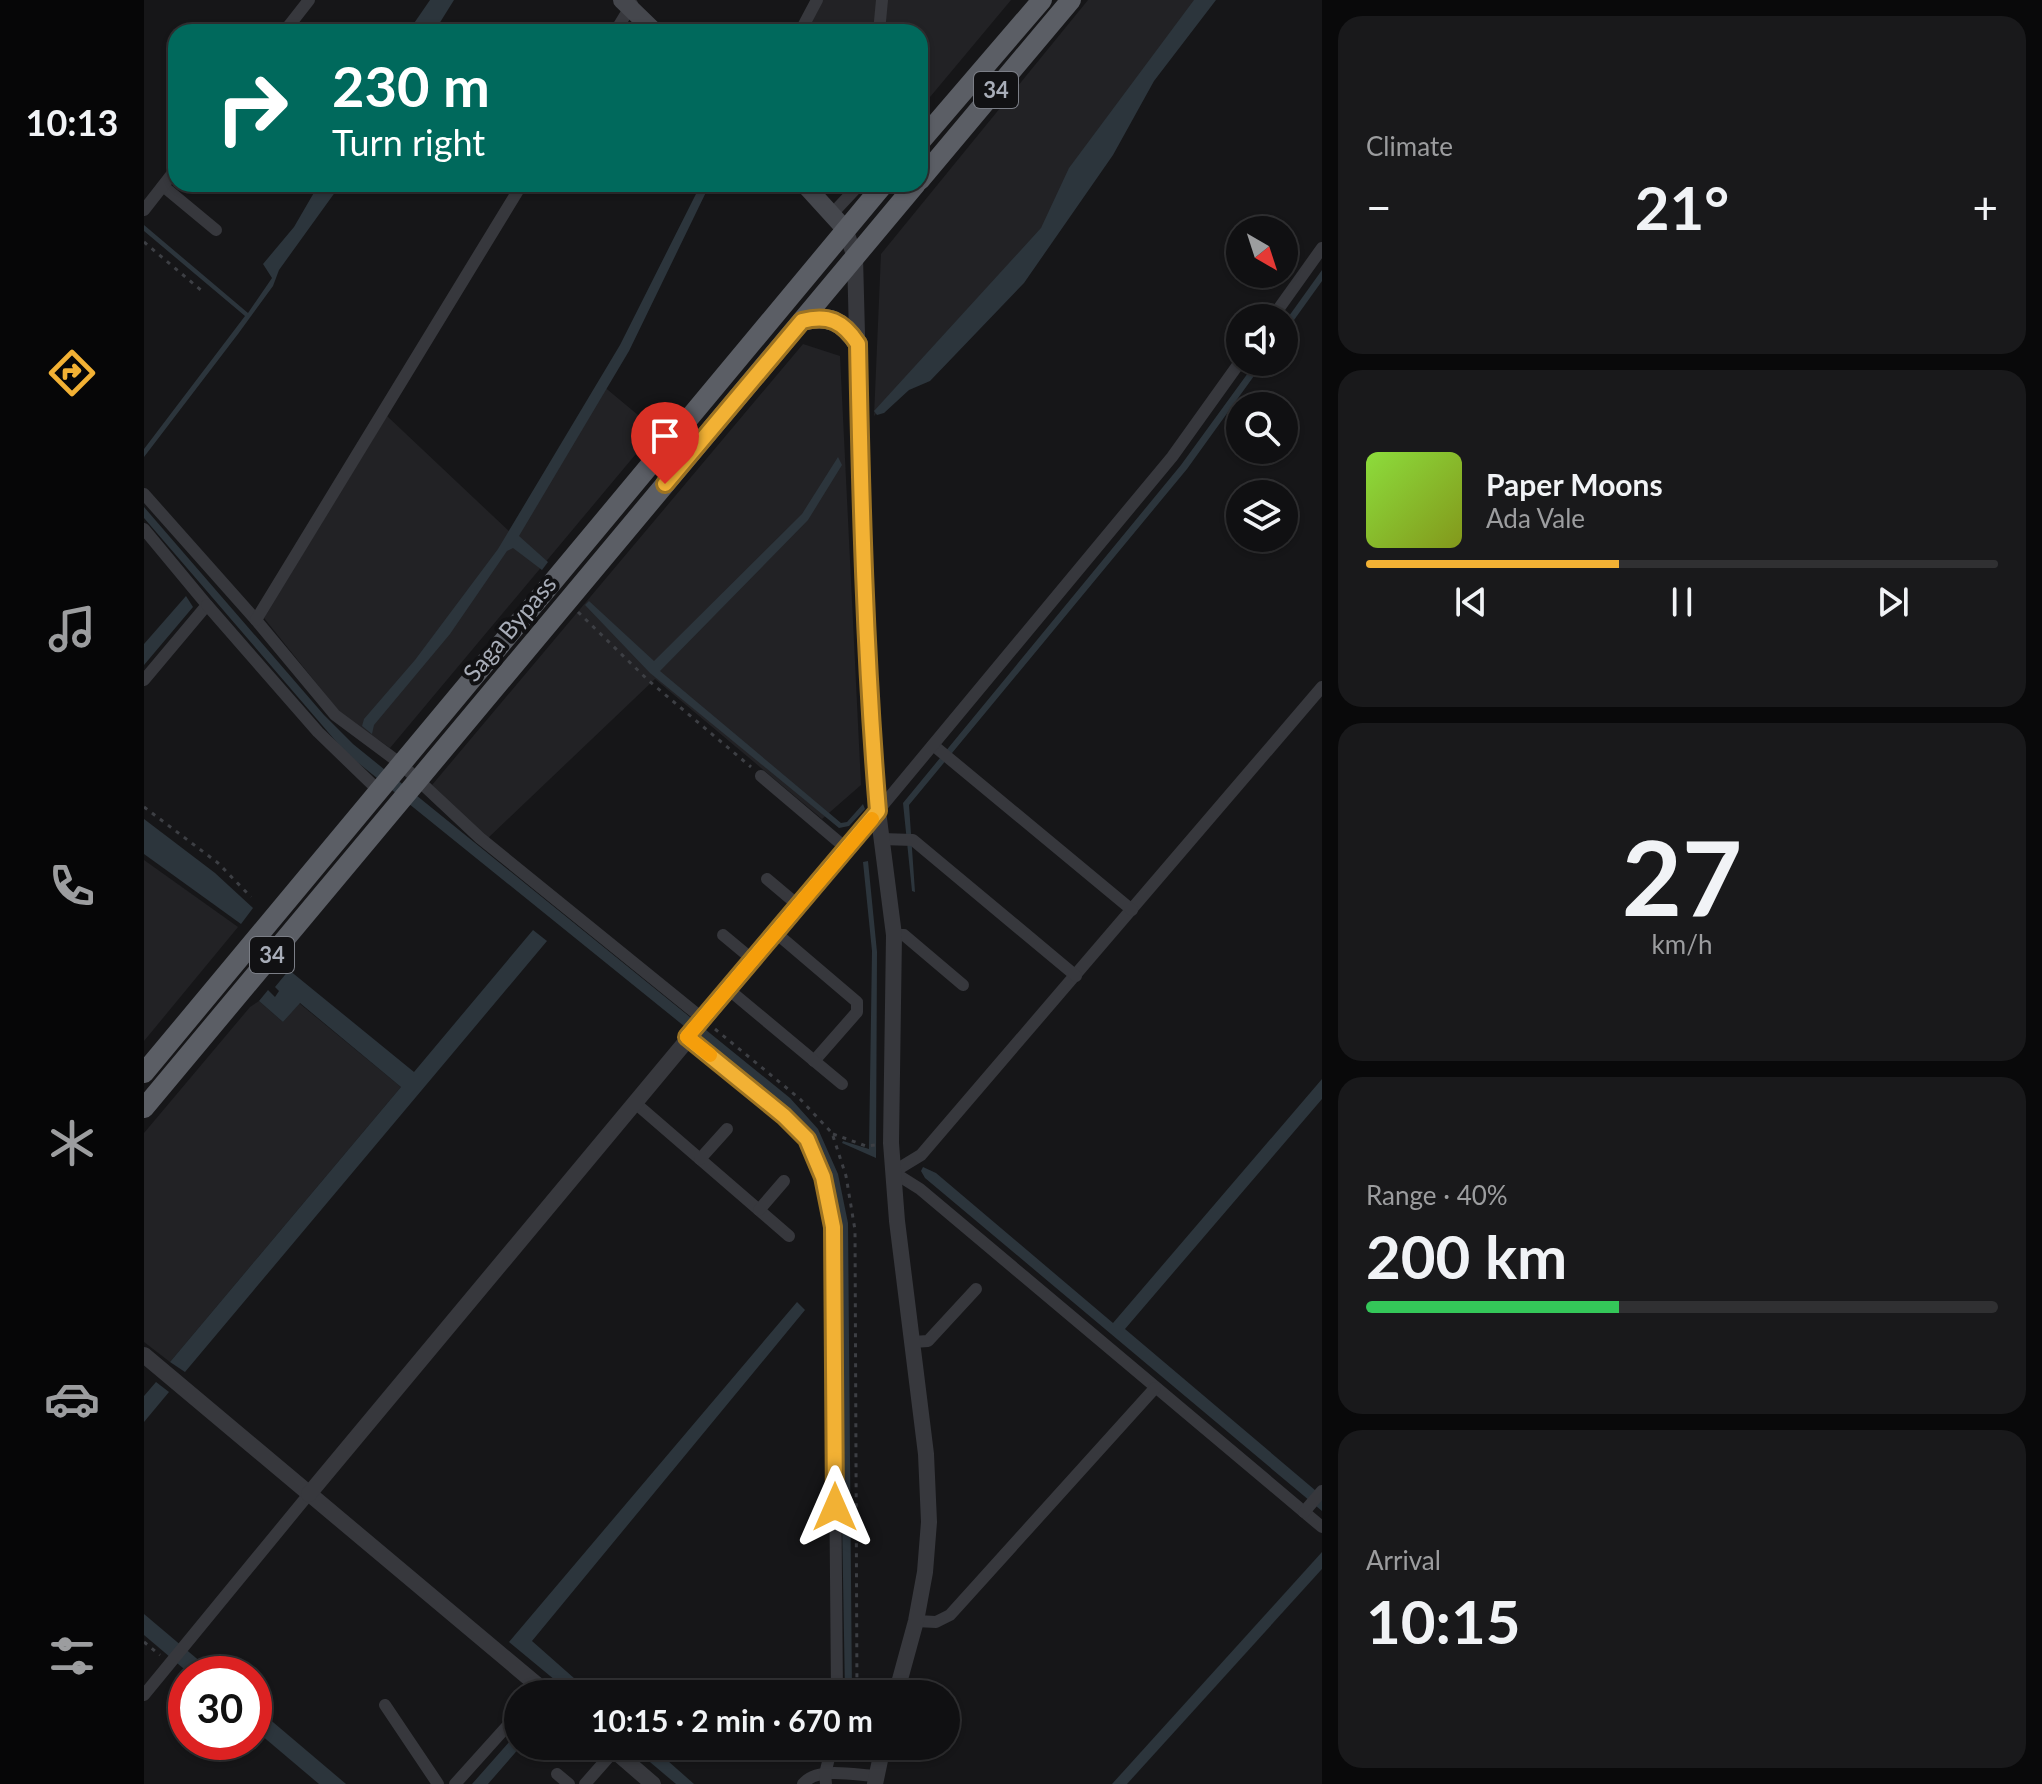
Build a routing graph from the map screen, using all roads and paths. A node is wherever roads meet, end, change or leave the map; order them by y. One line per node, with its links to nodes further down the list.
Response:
1 (309, 0): 7 (street)
2 (817, 0): 10 (street)
3 (882, 0): 11 (street)
4 (1042, 0): 12 (highway, 34)
5 (1071, 0): 13 (highway, Saga Bypass / 34)
6 (629, 2): 8 (street); 9 (main road)
7 (290, 24)
8 (619, 24)
9 (648, 24)
10 (804, 24)
11 (880, 24)
12 (928, 133)
13 (928, 170)
14 (168, 179): 15 (street)
15 (163, 186): 16 (street); 23 (street)
16 (168, 190)
17 (170, 192): 25 (street)
18 (517, 192): 38 (street)
19 (811, 192): 24 (main road)
20 (855, 192): 24 (street)
21 (874, 192): 24 (highway, Saga Bypass / 34)
22 (910, 192): 28 (highway, Saga Bypass / 34)
23 (144, 210)
24 (838, 222): 28 (street); 42 (highway, Saga Bypass / 34)
25 (216, 230)
26 (144, 242): 29 (path)
27 (1322, 248): 30 (street)
28 (855, 257): 31 (highway, Saga Bypass / 34); 32 (street)
29 (202, 291)
30 (1282, 304)
31 (802, 321): 32 (highway); 36 (highway, Saga Bypass / 34)
32 (858, 344): 47 (street)
33 (1230, 376): 41 (street)
34 (144, 494): 38 (street)
35 (144, 529): 37 (street)
36 (567, 601): 43 (path); 44 (highway, Saga Bypass / 34)
37 (207, 605): 39 (street); 45 (street)
38 (256, 620): 42 (street)
39 (144, 680)
40 (1322, 687): 53 (street)
41 (933, 745): 47 (street); 53 (street)
42 (400, 766): 44 (street); 45 (highway, Saga Bypass / 34)
43 (761, 776): 49 (street)
44 (416, 781): 61 (street); 67 (highway, Saga Bypass / 34)
45 (380, 789): 64 (highway, Saga Bypass / 34)
46 (144, 807): 51 (path)
47 (878, 811): 48 (street); 49 (street)
48 (882, 839): 56 (street); 58 (street)
49 (847, 849): 52 (street)
50 (767, 879): 52 (street)
51 (251, 897)
52 (799, 906): 54 (street)
53 (1132, 910): 58 (street)
54 (776, 933): 57 (street); 63 (street)
55 (723, 935): 57 (street)
56 (894, 935): 59 (street); 72 (street)
57 (753, 960): 60 (street)
58 (1076, 976): 72 (street)
59 (963, 985)
60 (728, 989): 61 (street); 63 (street)
61 (703, 1019): 62 (street)
62 (687, 1037): 66 (street); 90 (street)
63 (814, 1061): 65 (street)
64 (144, 1073)
65 (842, 1084)
66 (634, 1102): 71 (street); 81 (street)
67 (144, 1108)
68 (727, 1129): 71 (street)
69 (832, 1133): 70 (path)
70 (879, 1144)
71 (700, 1159): 74 (street)
72 (893, 1172): 77 (street); 79 (street)
73 (784, 1181): 74 (street)
74 (759, 1210): 75 (street)
75 (789, 1236)
76 (976, 1289): 77 (street)
77 (913, 1342): 84 (street)
78 (144, 1355): 81 (street)
79 (1155, 1388): 82 (street); 84 (street)
80 (1322, 1491): 82 (street)
81 (309, 1494): 86 (street); 89 (street)
82 (1304, 1512): 83 (street)
83 (1322, 1527)
84 (916, 1621): 91 (street)
85 (144, 1642): 87 (path)
86 (176, 1656)
87 (168, 1661)
88 (168, 1665): 92 (street)
89 (528, 1680)
90 (837, 1680)
91 (900, 1680)
92 (144, 1695)
93 (385, 1705): 101 (street)
94 (504, 1730): 102 (street)
95 (603, 1760): 104 (street)
96 (626, 1760): 105 (street)
97 (880, 1760): 100 (street)
98 (557, 1774): 103 (street)
99 (829, 1777): 100 (street); 106 (street)
100 (875, 1780)
101 (438, 1784)
102 (455, 1784)
103 (569, 1784)
104 (585, 1784)
105 (653, 1784)
106 (803, 1784)

